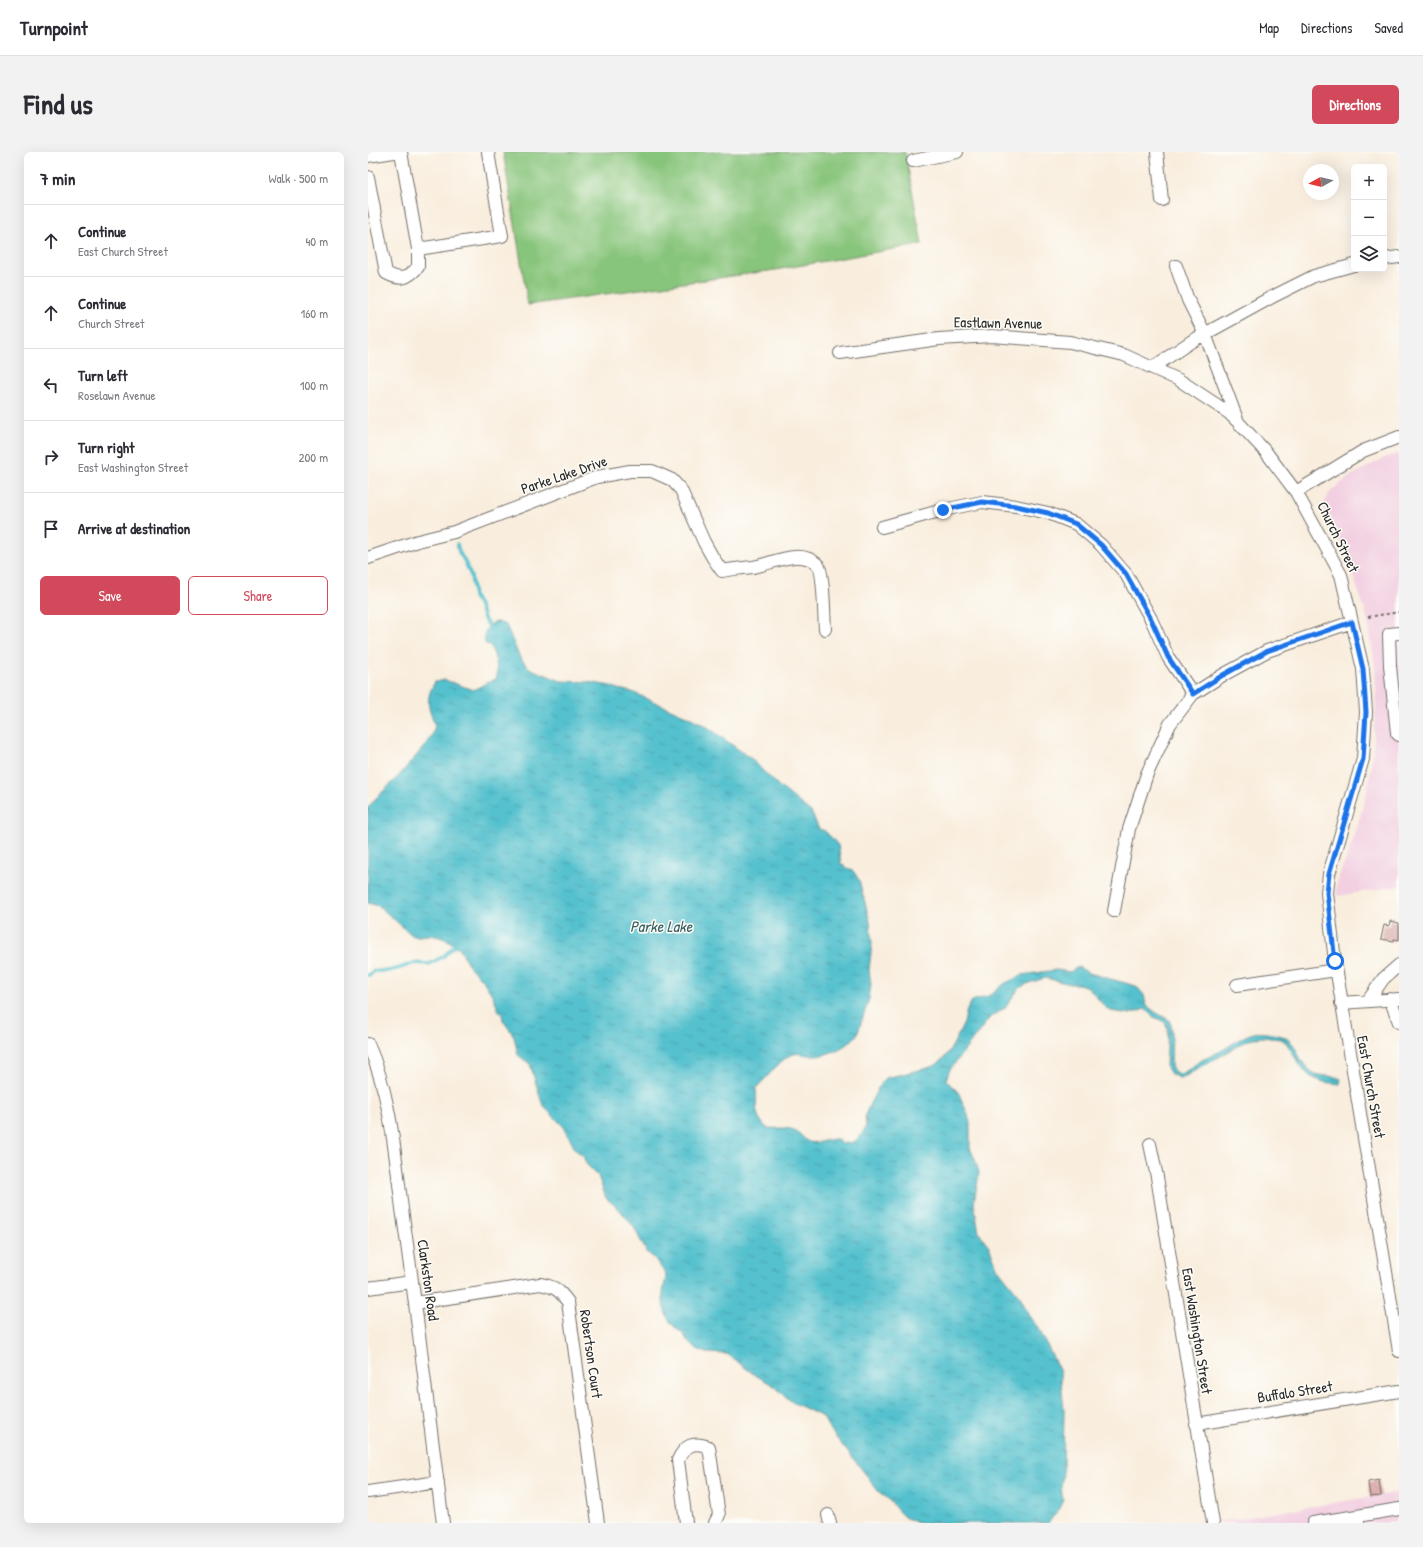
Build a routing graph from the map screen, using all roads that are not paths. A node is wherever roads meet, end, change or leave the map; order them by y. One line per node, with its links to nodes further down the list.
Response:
1 (394, 152): 6 (street)
2 (401, 152): 10 (street)
3 (488, 152): 10 (street)
4 (958, 152): 7 (street)
5 (1157, 152): 9 (street)
6 (368, 156)
7 (913, 161)
8 (368, 177): 10 (street)
9 (1162, 200)
10 (418, 249)
11 (1399, 257): 12 (street)
12 (1387, 259)
13 (1176, 266): 15 (street, Church Street)
14 (1351, 266): 15 (street)
15 (1205, 334): 17 (street); 18 (street, Church Street)
16 (840, 353): 17 (street, Eastlawn Avenue)
17 (1152, 368): 18 (street, Eastlawn Avenue)
18 (1238, 422): 20 (street, Church Street)
19 (1399, 437): 20 (street)
20 (1296, 492): 23 (street, Church Street)
21 (882, 527): 26 (street)
22 (368, 558): 24 (street, Parke Lake Drive)
23 (1352, 622): 26 (street); 28 (street, Church Street)
24 (825, 629)
25 (1394, 633): 27 (street)
26 (1193, 694): 29 (street)
27 (1399, 735)
28 (1328, 898): 31 (street, East Church Street)
29 (1114, 911)
30 (1399, 965): 34 (street)
31 (1336, 970): 32 (street); 35 (street, East Church Street)
32 (1237, 985)
33 (1394, 999): 34 (street); 36 (street)
34 (1368, 1001): 35 (street)
35 (1341, 1003): 42 (street, East Church Street)
36 (1399, 1022)
37 (368, 1044): 39 (street, Clarkston Road)
38 (1150, 1144): 44 (street, East Washington Street)
39 (412, 1282): 40 (street); 41 (street, Clarkston Road)
40 (368, 1288)
41 (415, 1303): 45 (street, Clarkston Road); 50 (street, Robertson Court)
42 (1399, 1351)
43 (1399, 1392): 44 (street, Buffalo Street)
44 (1196, 1424): 53 (street, East Washington Street)
45 (438, 1482): 46 (street); 49 (street, Clarkston Road)
46 (368, 1492)
47 (1399, 1509): 48 (street)
48 (1357, 1520): 54 (street)
49 (443, 1523)
50 (598, 1523)
51 (686, 1523): 52 (street)
52 (715, 1523)
53 (1213, 1523)
54 (1313, 1523)

